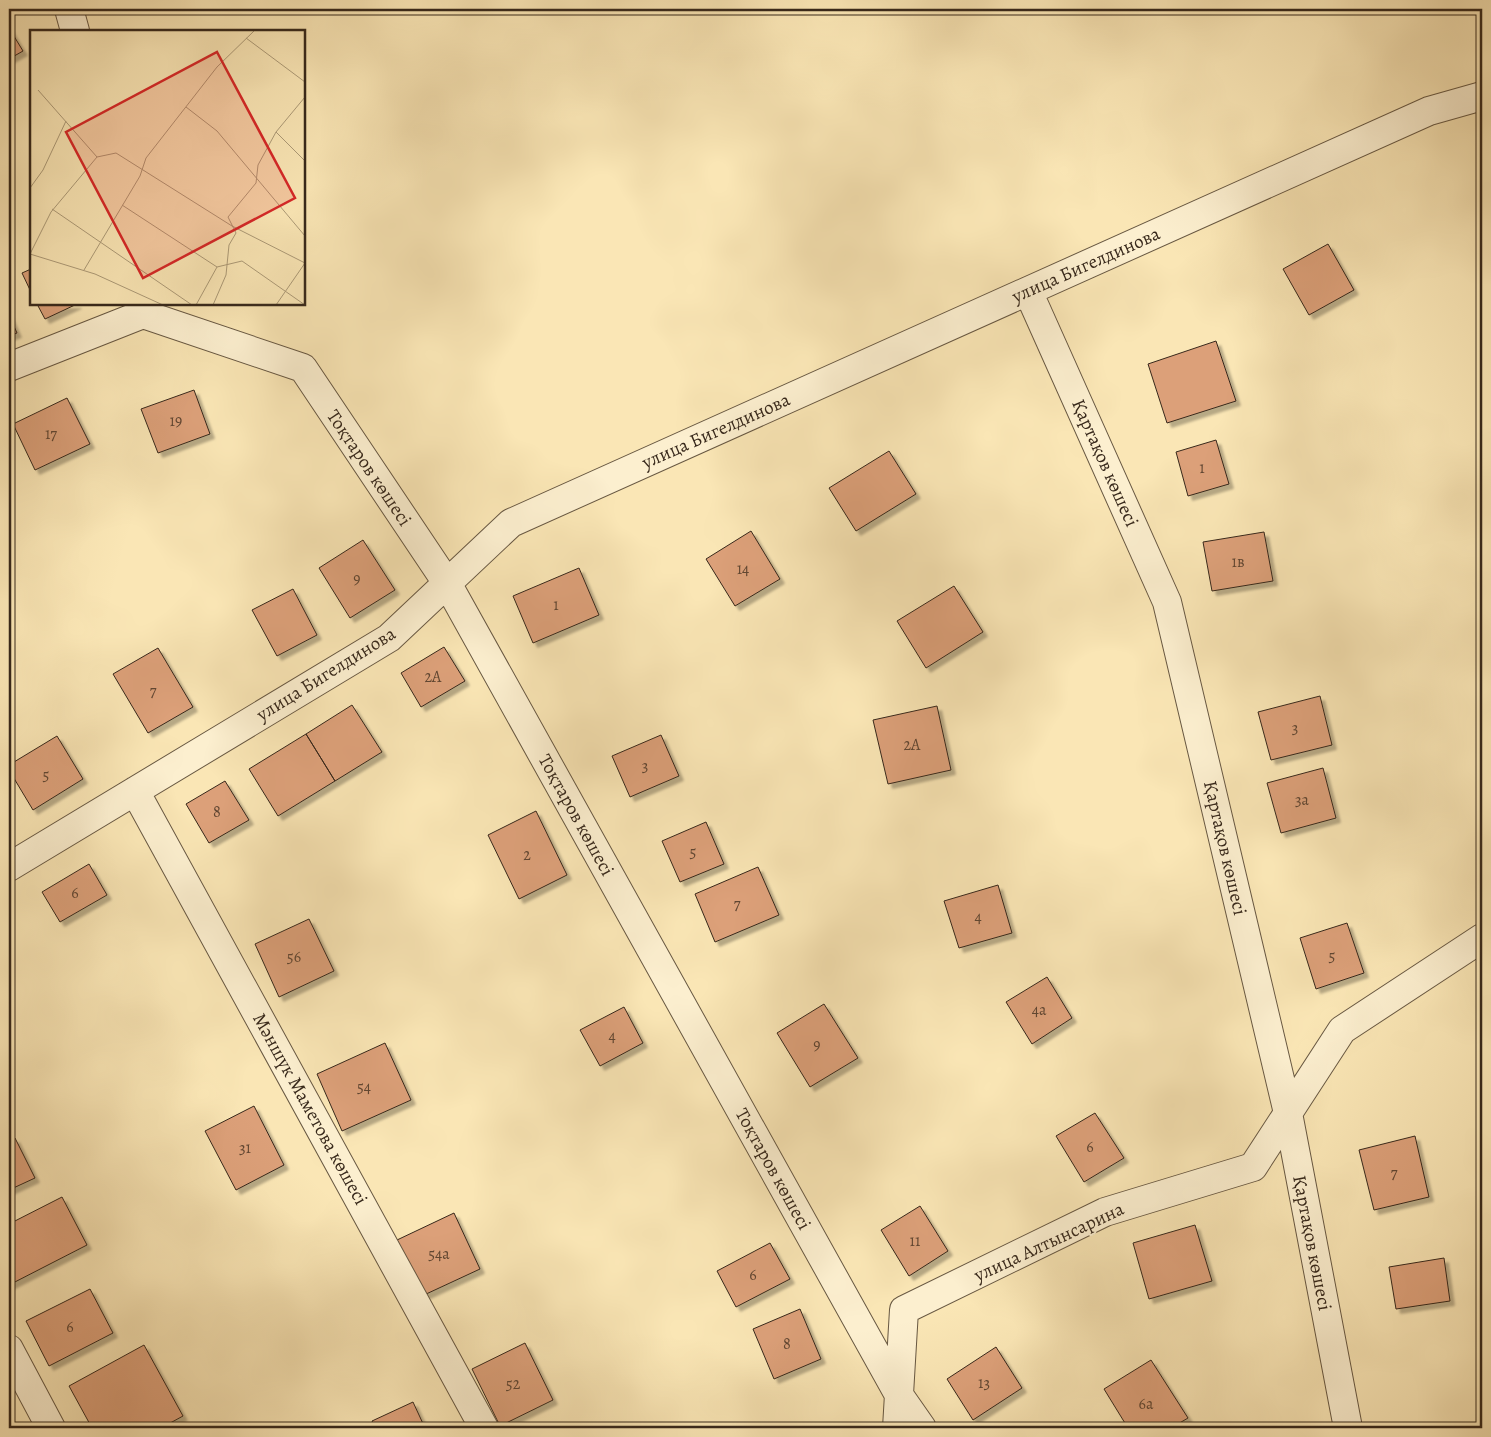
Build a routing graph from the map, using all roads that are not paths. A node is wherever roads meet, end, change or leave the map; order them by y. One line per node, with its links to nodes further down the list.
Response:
1 (70, 9): 2 (street)
2 (75, 30)
3 (1482, 96): 4 (street, улица Бигелдинова)
4 (1028, 291): 7 (street, улица Бигелдинова); 11 (street, Қартақов көшесі)
5 (142, 309): 6 (street); 7 (street, Тоқтаров көшесі)
6 (9, 367)
7 (447, 583): 8 (street, улица Бигелдинова); 13 (street, Тоқтаров көшесі)
8 (135, 791): 9 (street, улица Бигелдинова); 15 (street, Мәншүк Маметова көшесі)
9 (9, 867)
10 (1482, 938): 11 (street, улица Алтынсарина)
11 (1288, 1113): 13 (street, улица Алтынсарина); 18 (street, Қартақов көшесі)
12 (9, 1349): 14 (street)
13 (899, 1395): 16 (street, улица Алтынсарина); 17 (street, Тоқтаров көшесі)
14 (51, 1428)
15 (484, 1428)
16 (897, 1428)
17 (922, 1428)
18 (1348, 1428)

